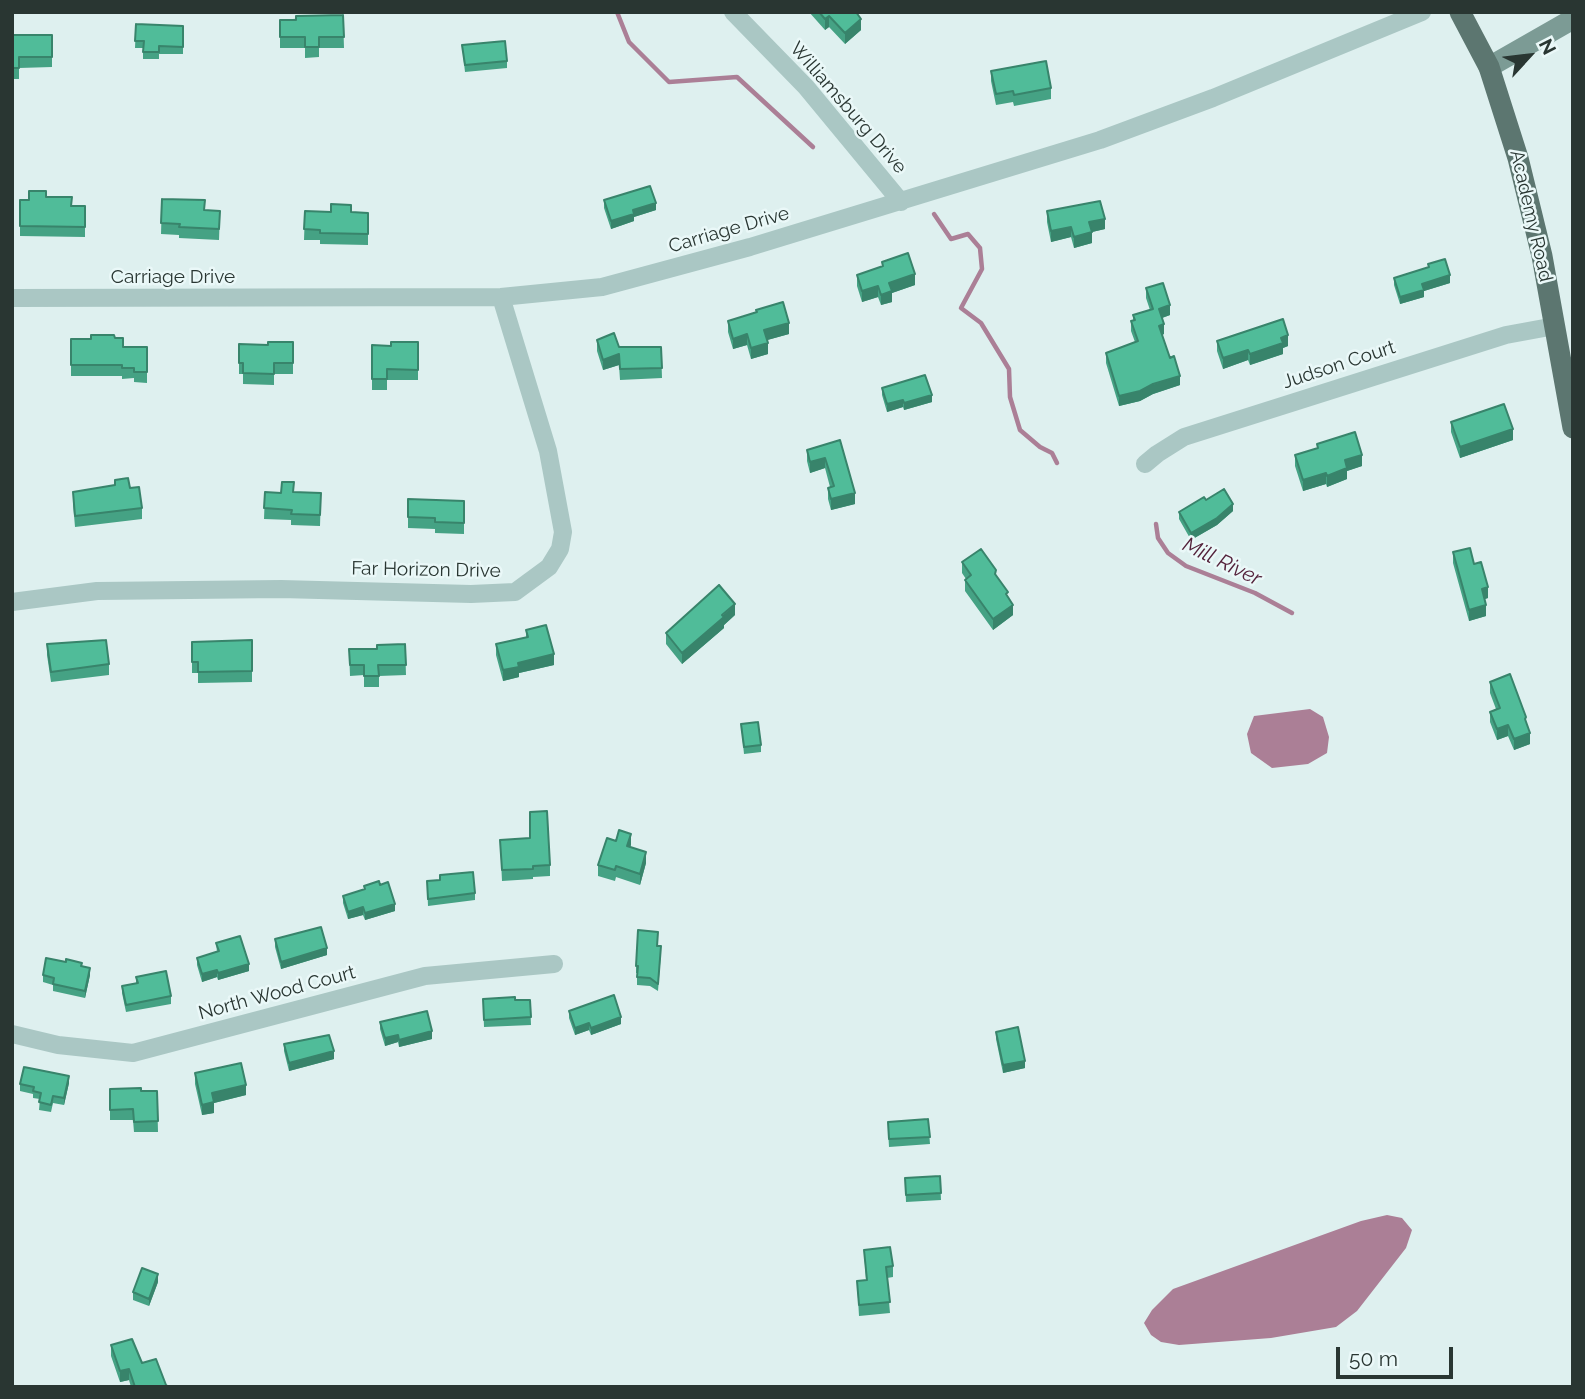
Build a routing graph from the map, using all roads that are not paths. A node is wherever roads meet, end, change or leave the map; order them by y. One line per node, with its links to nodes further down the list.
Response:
1 (733, 12): 6 (street, Williamsburg Drive)
2 (1422, 12): 6 (street, Carriage Drive)
3 (1460, 12): 5 (main road, Academy Road)
4 (1573, 19): 5 (street)
5 (1489, 67): 9 (main road, Academy Road)
6 (901, 202): 7 (street, Carriage Drive)
7 (500, 297): 8 (street, Carriage Drive); 12 (street, Far Horizon Drive)
8 (12, 298)
9 (1555, 326): 10 (main road, Academy Road); 11 (street, Judson Court)
10 (1573, 428)
11 (1145, 464)
12 (12, 602)
13 (554, 964): 14 (street, North Wood Court)
14 (12, 1034)

